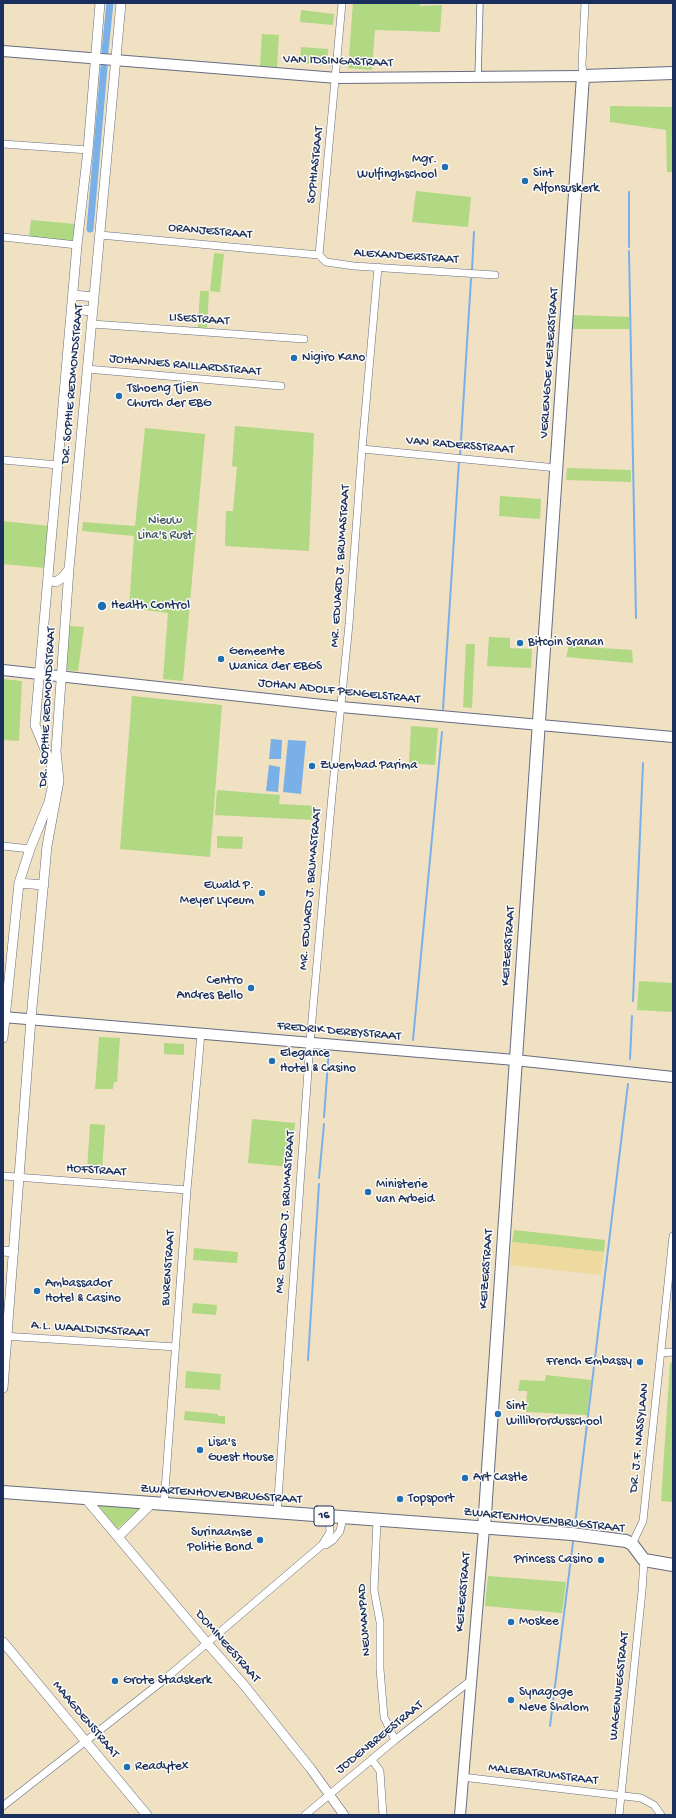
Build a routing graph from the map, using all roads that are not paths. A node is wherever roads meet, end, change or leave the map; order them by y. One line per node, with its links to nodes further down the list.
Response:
1 (100, 3): 7 (street, DR. SOPHIE REDMONDSTRAAT)
2 (121, 3): 8 (street, DR. SOPHIE REDMONDSTRAAT)
3 (342, 3): 11 (street, SOPHIASTRAAT)
4 (480, 3): 12 (street)
5 (585, 3): 10 (street, VERLENGDE KEIZERSTRAAT)
6 (3, 51): 7 (main road, VAN IDSINGASTRAAT)
7 (95, 59): 8 (main road, VAN IDSINGASTRAAT); 14 (street, DR. SOPHIE REDMONDSTRAAT)
8 (116, 60): 11 (main road, VAN IDSINGASTRAAT); 15 (street, DR. SOPHIE REDMONDSTRAAT)
9 (673, 73): 10 (main road, VAN IDSINGASTRAAT)
10 (583, 76): 12 (main road, VAN IDSINGASTRAAT); 32 (main road, VERLENGDE KEIZERSTRAAT)
11 (336, 78): 12 (main road, VAN IDSINGASTRAAT); 18 (street, SOPHIASTRAAT)
12 (478, 78)
13 (3, 144): 14 (street)
14 (88, 150): 17 (street, DR. SOPHIE REDMONDSTRAAT)
15 (100, 235): 18 (street, ORANJESTRAAT); 22 (street, DR. SOPHIE REDMONDSTRAAT)
16 (3, 238): 17 (street)
17 (77, 245): 21 (street, DR. SOPHIE REDMONDSTRAAT)
18 (319, 254): 19 (street, ALEXANDERSTRAAT)
19 (378, 267): 20 (street, ALEXANDERSTRAAT); 29 (street, MR. EDUARD J. BRUMASTRAAT)
20 (496, 275)
21 (73, 295): 22 (street); 23 (street, DR. SOPHIE REDMONDSTRAAT)
22 (94, 297): 24 (street, DR. SOPHIE REDMONDSTRAAT)
23 (72, 309): 24 (street); 31 (street, DR. SOPHIE REDMONDSTRAAT)
24 (93, 311): 25 (street, DR. SOPHIE REDMONDSTRAAT)
25 (92, 324): 26 (street, LISESTRAAT); 27 (street, DR. SOPHIE REDMONDSTRAAT)
26 (304, 339)
27 (87, 369): 28 (street, JOHANNES RAILLARDSTRAAT); 33 (street, DR. SOPHIE REDMONDSTRAAT)
28 (281, 386)
29 (362, 449): 32 (street, VAN RADERSSTRAAT); 38 (street, MR. EDUARD J. BRUMASTRAAT)
30 (3, 460): 31 (street)
31 (58, 465): 34 (street, DR. SOPHIE REDMONDSTRAAT)
32 (557, 468): 39 (main road, VERLENGDE KEIZERSTRAAT)
33 (69, 569): 34 (street); 37 (street, DR. SOPHIE REDMONDSTRAAT)
34 (48, 580): 36 (street, DR. SOPHIE REDMONDSTRAAT)
35 (3, 670): 36 (main road, JOHAN ADOLF PENGELSTRAAT)
36 (40, 674): 37 (main road, JOHAN ADOLF PENGELSTRAAT); 41 (street, DR. SOPHIE REDMONDSTRAAT)
37 (62, 676): 38 (main road, JOHAN ADOLF PENGELSTRAAT); 41 (street, DR. SOPHIE REDMONDSTRAAT)
38 (342, 706): 39 (main road, JOHAN ADOLF PENGELSTRAAT); 50 (street, MR. EDUARD J. BRUMASTRAAT)
39 (539, 725): 40 (main road, JOHAN ADOLF PENGELSTRAAT); 51 (main road, KEIZERSTRAAT)
40 (673, 737)
41 (47, 817): 43 (street, DR. SOPHIE REDMONDSTRAAT); 45 (street, DR. SOPHIE REDMONDSTRAAT)
42 (3, 846): 43 (street)
43 (30, 848): 44 (street, DR. SOPHIE REDMONDSTRAAT)
44 (19, 883): 45 (street); 46 (street, DR. SOPHIE REDMONDSTRAAT)
45 (44, 885): 47 (street, DR. SOPHIE REDMONDSTRAAT)
46 (4, 1017): 47 (main road, FREDRIK DERBYSTRAAT); 49 (street, DR. SOPHIE REDMONDSTRAAT)
47 (31, 1019): 48 (main road, FREDRIK DERBYSTRAAT); 54 (street, DR. SOPHIE REDMONDSTRAAT)
48 (201, 1034): 50 (main road, FREDRIK DERBYSTRAAT); 55 (street, BURENSTRAAT)
49 (3, 1038)
50 (310, 1042): 51 (main road, FREDRIK DERBYSTRAAT); 68 (street, MR. EDUARD J. BRUMASTRAAT)
51 (515, 1060): 52 (main road, FREDRIK DERBYSTRAAT); 72 (main road, KEIZERSTRAAT)
52 (673, 1077)
53 (3, 1176): 54 (street, HOFSTRAAT)
54 (19, 1177): 55 (street, HOFSTRAAT); 58 (street, DR. SOPHIE REDMONDSTRAAT)
55 (187, 1190): 60 (street, BURENSTRAAT)
56 (673, 1236): 61 (street, DR. J.F. NASSYLAAN)
57 (3, 1251): 58 (street)
58 (14, 1252): 59 (street, DR. SOPHIE REDMONDSTRAAT)
59 (5, 1336): 60 (street, A.L. WAALDIJKSTRAAT); 63 (street, DR. SOPHIE REDMONDSTRAAT)
60 (176, 1347): 67 (street, BURENSTRAAT)
61 (662, 1352): 62 (street); 74 (street, DR. J.F. NASSYLAAN)
62 (673, 1352)
63 (3, 1388)
64 (3, 1492): 65 (main road, ZWARTENHOVENBRUGSTRAAT / 16)
65 (86, 1499): 66 (main road, ZWARTENHOVENBRUGSTRAAT / 16); 73 (street, DOMINEESTRAAT)
66 (151, 1504): 67 (main road, ZWARTENHOVENBRUGSTRAAT / 16); 73 (street)
67 (164, 1504): 68 (main road, ZWARTENHOVENBRUGSTRAAT / 16)
68 (277, 1513): 69 (main road, ZWARTENHOVENBRUGSTRAAT / 16)
69 (329, 1517): 70 (main road, ZWARTENHOVENBRUGSTRAAT / 16); 75 (street)
70 (343, 1518): 71 (main road, ZWARTENHOVENBRUGSTRAAT / 16); 75 (street)
71 (377, 1520): 72 (main road, ZWARTENHOVENBRUGSTRAAT / 16); 81 (street, NEUMANPAD)
72 (484, 1528): 74 (main road, ZWARTENHOVENBRUGSTRAAT / 16); 80 (main road, KEIZERSTRAAT)
73 (118, 1537): 79 (street, DOMINEESTRAAT)
74 (632, 1544): 76 (main road, ZWARTENHOVENBRUGSTRAAT)
75 (322, 1545): 79 (street)
76 (644, 1560): 77 (main road); 86 (street, WAGENWEGSTRAAT)
77 (673, 1565)
78 (3, 1642): 82 (street, MAAGDENSTRAAT)
79 (206, 1643): 82 (street); 85 (street, DOMINEESTRAAT)
80 (470, 1681): 81 (street, JODENBREESTRAAT); 84 (main road, KEIZERSTRAAT)
81 (395, 1740): 83 (street, JODENBREESTRAAT)
82 (86, 1741): 87 (street); 88 (street, MAAGDENSTRAAT)
83 (372, 1760): 85 (street, JODENBREESTRAAT); 91 (street)
84 (462, 1777): 86 (street, MALEBATRUMSTRAAT); 92 (main road, KEIZERSTRAAT)
85 (328, 1795): 89 (street, JODENBREESTRAAT); 90 (street, DOMINEESTRAAT)
86 (620, 1797): 93 (street, WAGENWEGSTRAAT); 94 (street, MALEBATRUMSTRAAT)
87 (3, 1806)
88 (147, 1815)
89 (305, 1815)
90 (344, 1815)
91 (383, 1815)
92 (460, 1815)
93 (619, 1815)
94 (661, 1815)

